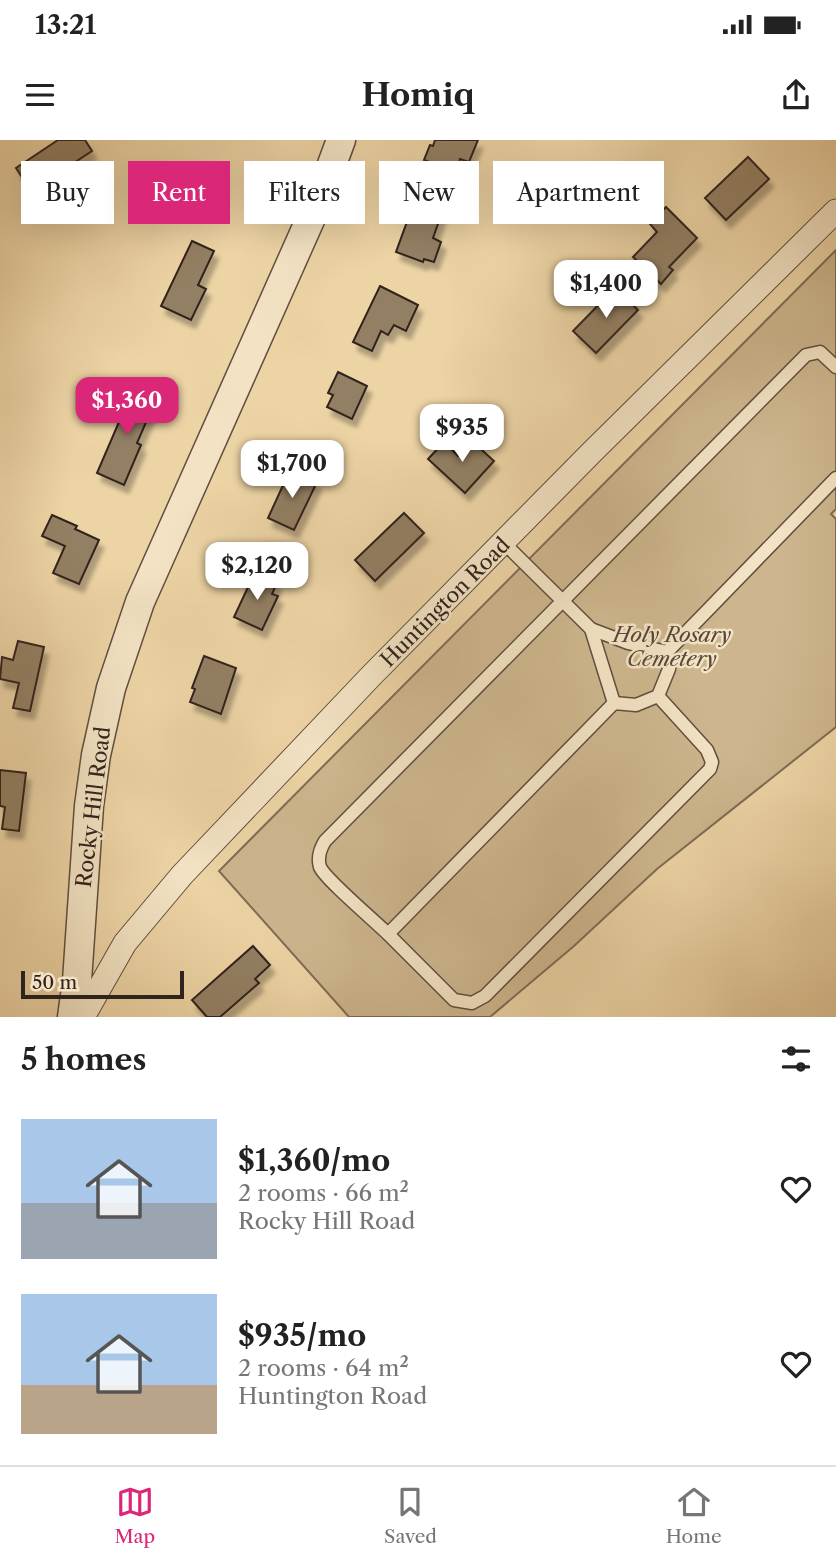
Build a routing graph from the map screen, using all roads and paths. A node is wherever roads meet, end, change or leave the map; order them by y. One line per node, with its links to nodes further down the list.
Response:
1 (341, 140): 12 (street, Rocky Hill Road)
2 (836, 211): 5 (street, Huntington Road)
3 (836, 367): 6 (lane)
4 (836, 478): 8 (lane)
5 (504, 543): 6 (lane); 13 (street, Huntington Road)
6 (561, 600): 7 (lane); 11 (lane)
7 (591, 629): 8 (lane); 10 (lane)
8 (667, 652): 9 (lane)
9 (658, 696): 10 (lane); 11 (lane)
10 (614, 703): 11 (lane)
11 (388, 934)
12 (72, 1017)
13 (83, 1017)

